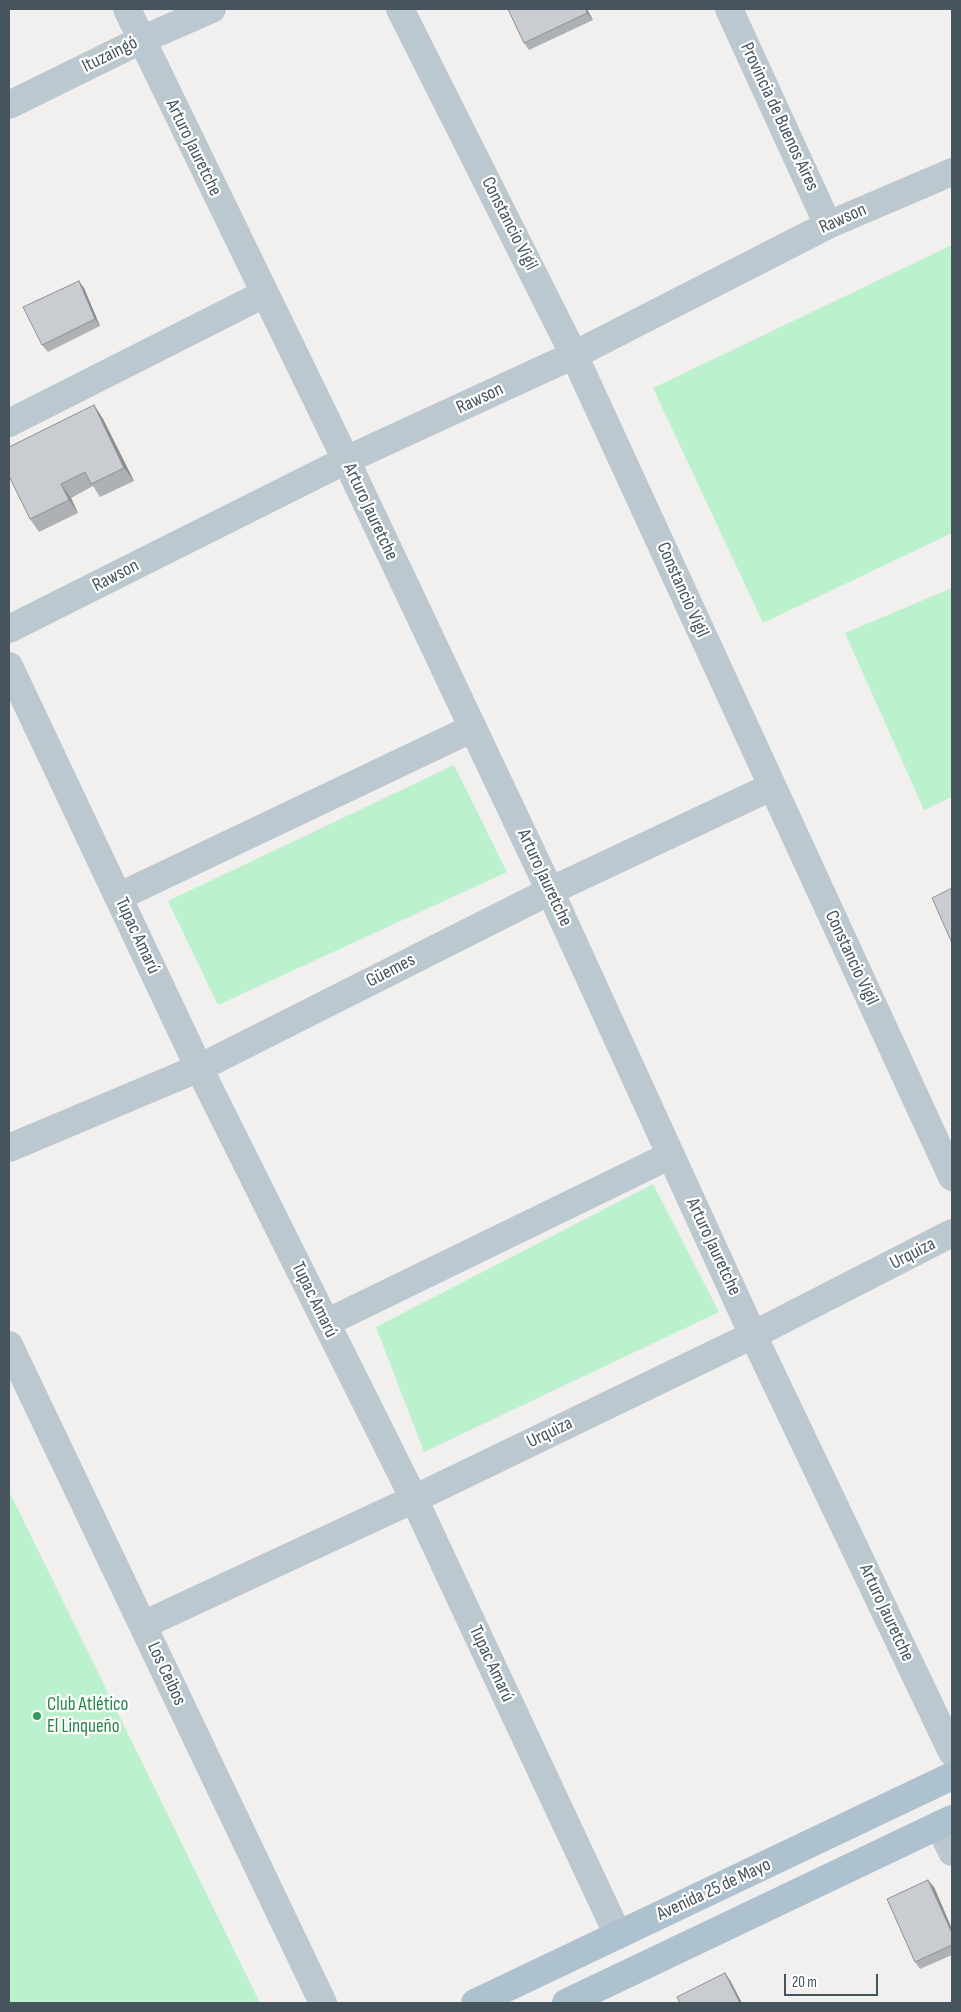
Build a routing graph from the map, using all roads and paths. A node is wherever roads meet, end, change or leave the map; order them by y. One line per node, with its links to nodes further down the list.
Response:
1 (127, 9): 5 (street, Arturo Jauretche)
2 (212, 9): 5 (street, Ituzaingó)
3 (400, 9): 10 (street, Constancio Vigil)
4 (729, 9): 8 (street, Provincia de Buenos Aires)
5 (141, 40): 6 (street, Ituzaingó); 9 (street, Arturo Jauretche)
6 (9, 105)
7 (952, 172): 8 (street, Rawson)
8 (828, 225): 10 (street, Rawson)
9 (264, 294): 11 (street); 12 (street, Arturo Jauretche)
10 (574, 355): 12 (street, Rawson); 16 (street, Constancio Vigil)
11 (9, 423)
12 (346, 460): 13 (street, Rawson); 15 (street, Arturo Jauretche)
13 (9, 629)
14 (9, 666): 18 (street, Tupac Amarú)
15 (473, 728): 17 (street, Arturo Jauretche); 18 (street)
16 (771, 788): 17 (street, Güemes); 22 (street, Constancio Vigil)
17 (550, 890): 19 (street, Güemes); 21 (street, Arturo Jauretche)
18 (118, 897): 19 (street, Tupac Amarú)
19 (199, 1068): 20 (street, Güemes); 24 (street, Tupac Amarú)
20 (9, 1148)
21 (671, 1155): 24 (street); 25 (street, Arturo Jauretche)
22 (952, 1177)
23 (952, 1233): 25 (street, Urquiza)
24 (326, 1323): 27 (street, Tupac Amarú)
25 (753, 1335): 27 (street, Urquiza); 29 (street, Arturo Jauretche)
26 (9, 1345): 28 (street, Los Ceibos)
27 (414, 1499): 28 (street, Urquiza); 34 (street, Tupac Amarú)
28 (144, 1625): 35 (street, Los Ceibos)
29 (952, 1752)
30 (952, 1776): 31 (main road, Avenida 25 de Mayo)
31 (923, 1790): 32 (main road); 34 (main road, Avenida 25 de Mayo)
32 (946, 1822): 33 (street); 37 (main road, Avenida 25 de Mayo)
33 (952, 1852)
34 (618, 1935): 36 (main road, Avenida 25 de Mayo)
35 (323, 2003)
36 (475, 2003)
37 (566, 2003)

